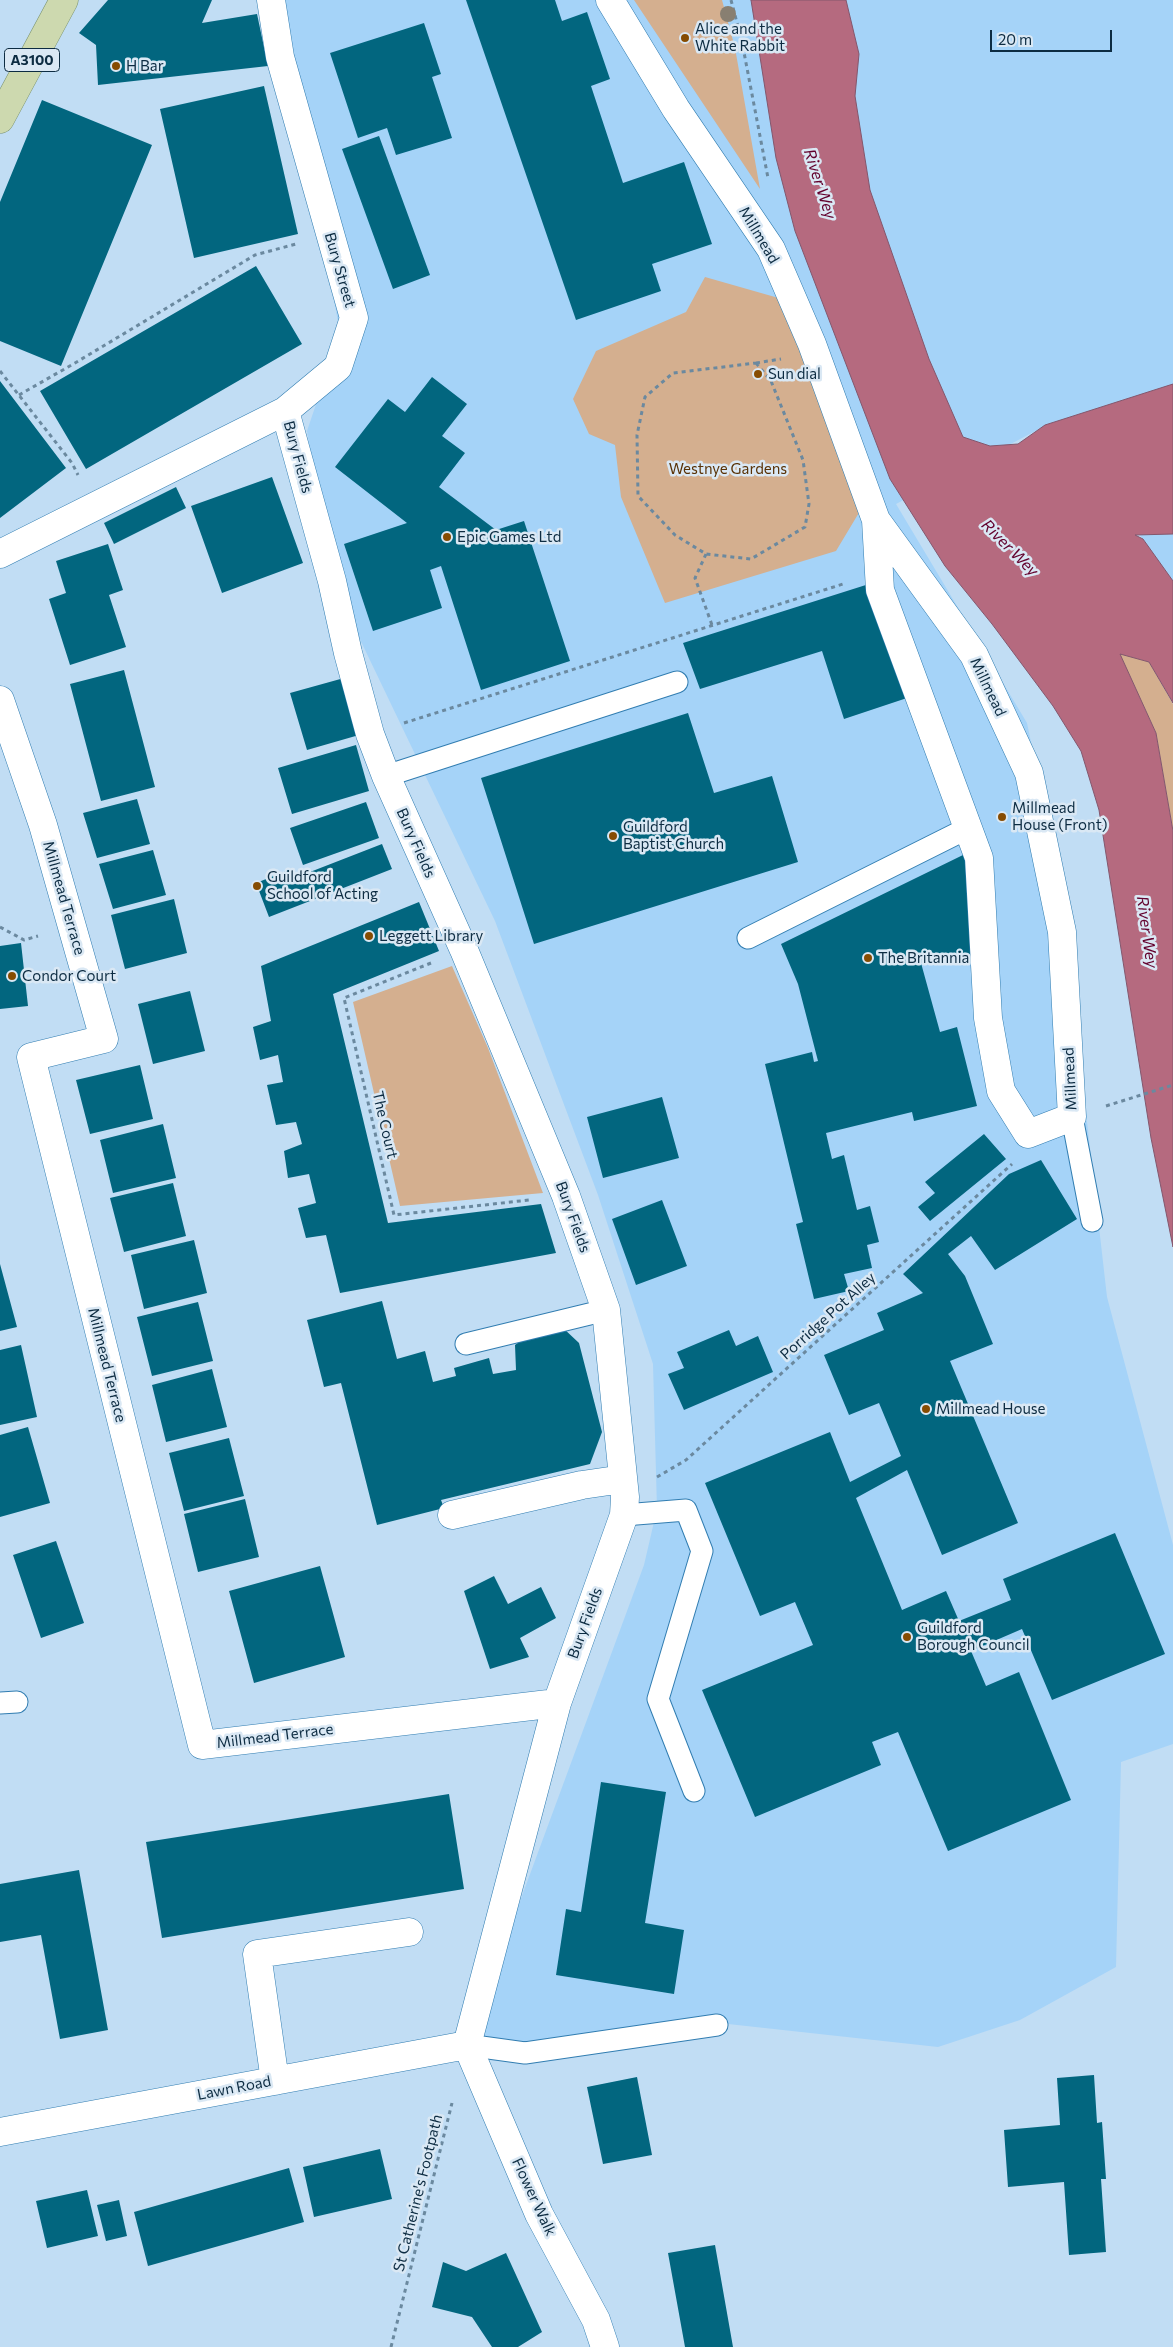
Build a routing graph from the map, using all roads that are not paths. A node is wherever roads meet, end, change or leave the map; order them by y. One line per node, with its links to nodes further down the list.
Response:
1 (64, 0): 4 (main road, A3100)
2 (270, 0): 5 (street, Bury Street)
3 (610, 0): 6 (street, Millmead)
4 (0, 120)
5 (285, 411): 7 (street, Bury Street); 10 (street, Bury Fields)
6 (876, 520): 11 (street, Millmead); 13 (street, Millmead)
7 (0, 554)
8 (677, 682): 10 (lane)
9 (0, 700): 19 (street, Millmead Terrace)
10 (386, 776): 15 (street, Bury Fields)
11 (968, 828): 12 (lane); 13 (street, Millmead)
12 (748, 938)
13 (1072, 1117): 14 (lane)
14 (1092, 1221)
15 (606, 1310): 16 (lane); 17 (street, Bury Fields)
16 (466, 1344)
17 (624, 1497): 18 (street); 19 (street, Bury Fields); 20 (lane)
18 (452, 1515)
19 (557, 1703): 23 (street, Bury Fields)
20 (694, 1791)
21 (409, 1932): 24 (street)
22 (716, 2026): 23 (lane)
23 (467, 2044): 24 (street, Lawn Road); 26 (street, Flower Walk)
24 (275, 2081): 25 (street, Lawn Road)
25 (0, 2132)
26 (605, 2347)

